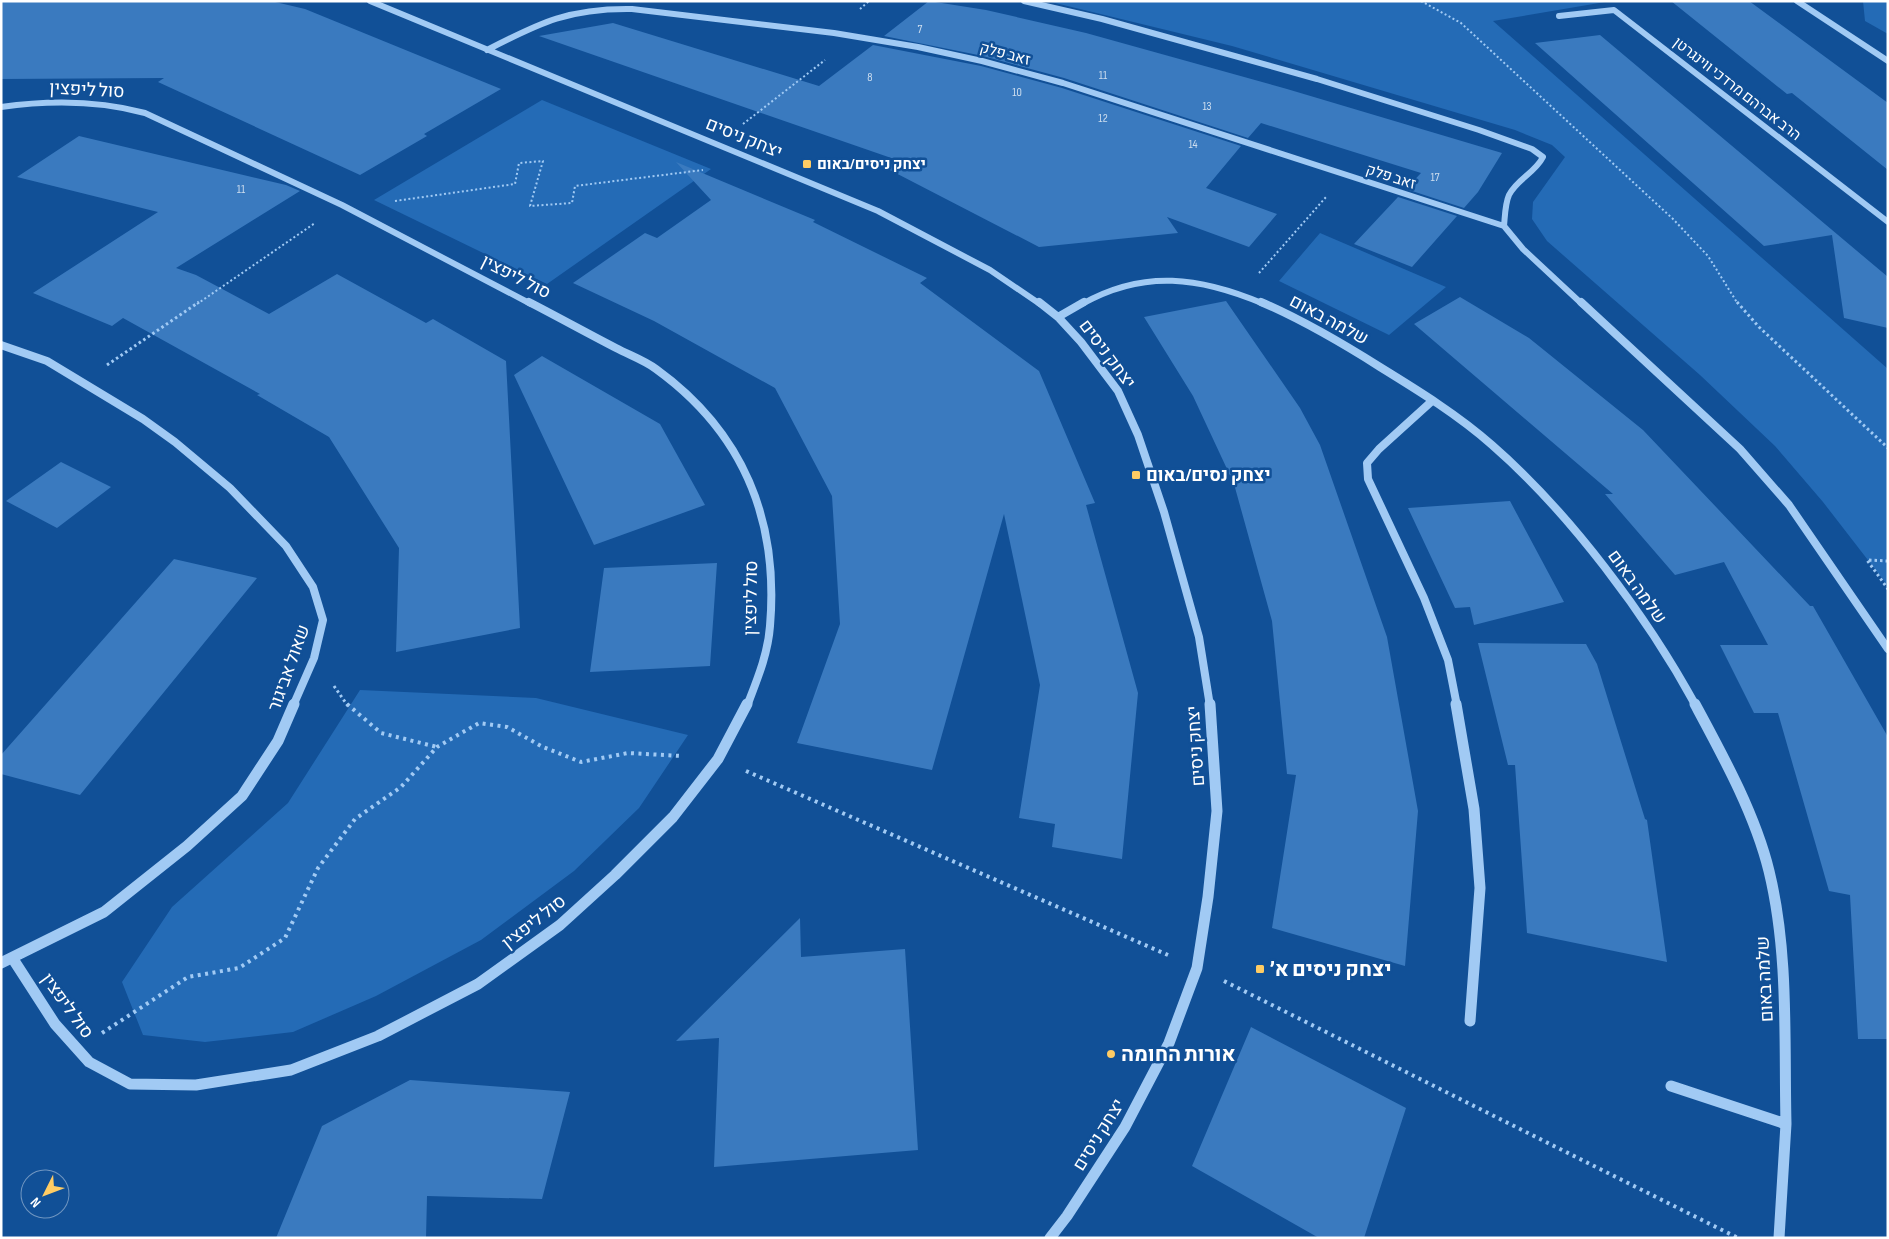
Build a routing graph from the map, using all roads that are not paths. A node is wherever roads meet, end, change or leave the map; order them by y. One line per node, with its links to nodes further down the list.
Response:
1 (370, 1): 5 (street, יצחק ניסים)
2 (1024, 1): 9 (street)
3 (1797, 1): 6 (street)
4 (1559, 16): 8 (street, הרב אברהם מרדכי ווינגרטן)
5 (487, 50): 9 (street, זאב פלק); 10 (street, יצחק ניסים)
6 (1888, 61)
7 (1, 107): 14 (street, סול ליפצין)
8 (1888, 222)
9 (1504, 226): 13 (street)
10 (1058, 317): 12 (street, שלמה באום); 19 (street, יצחק ניסים)
11 (1, 345): 14 (street, שאול אביגור)
12 (1432, 401): 16 (street); 18 (street, שלמה באום)
13 (1888, 649)
14 (14, 959): 15 (street, שאול אביגור)
15 (1, 963)
16 (1470, 1021)
17 (1672, 1086): 18 (street)
18 (1786, 1124): 20 (street, שלמה באום)
19 (1050, 1238)
20 (1778, 1238)

